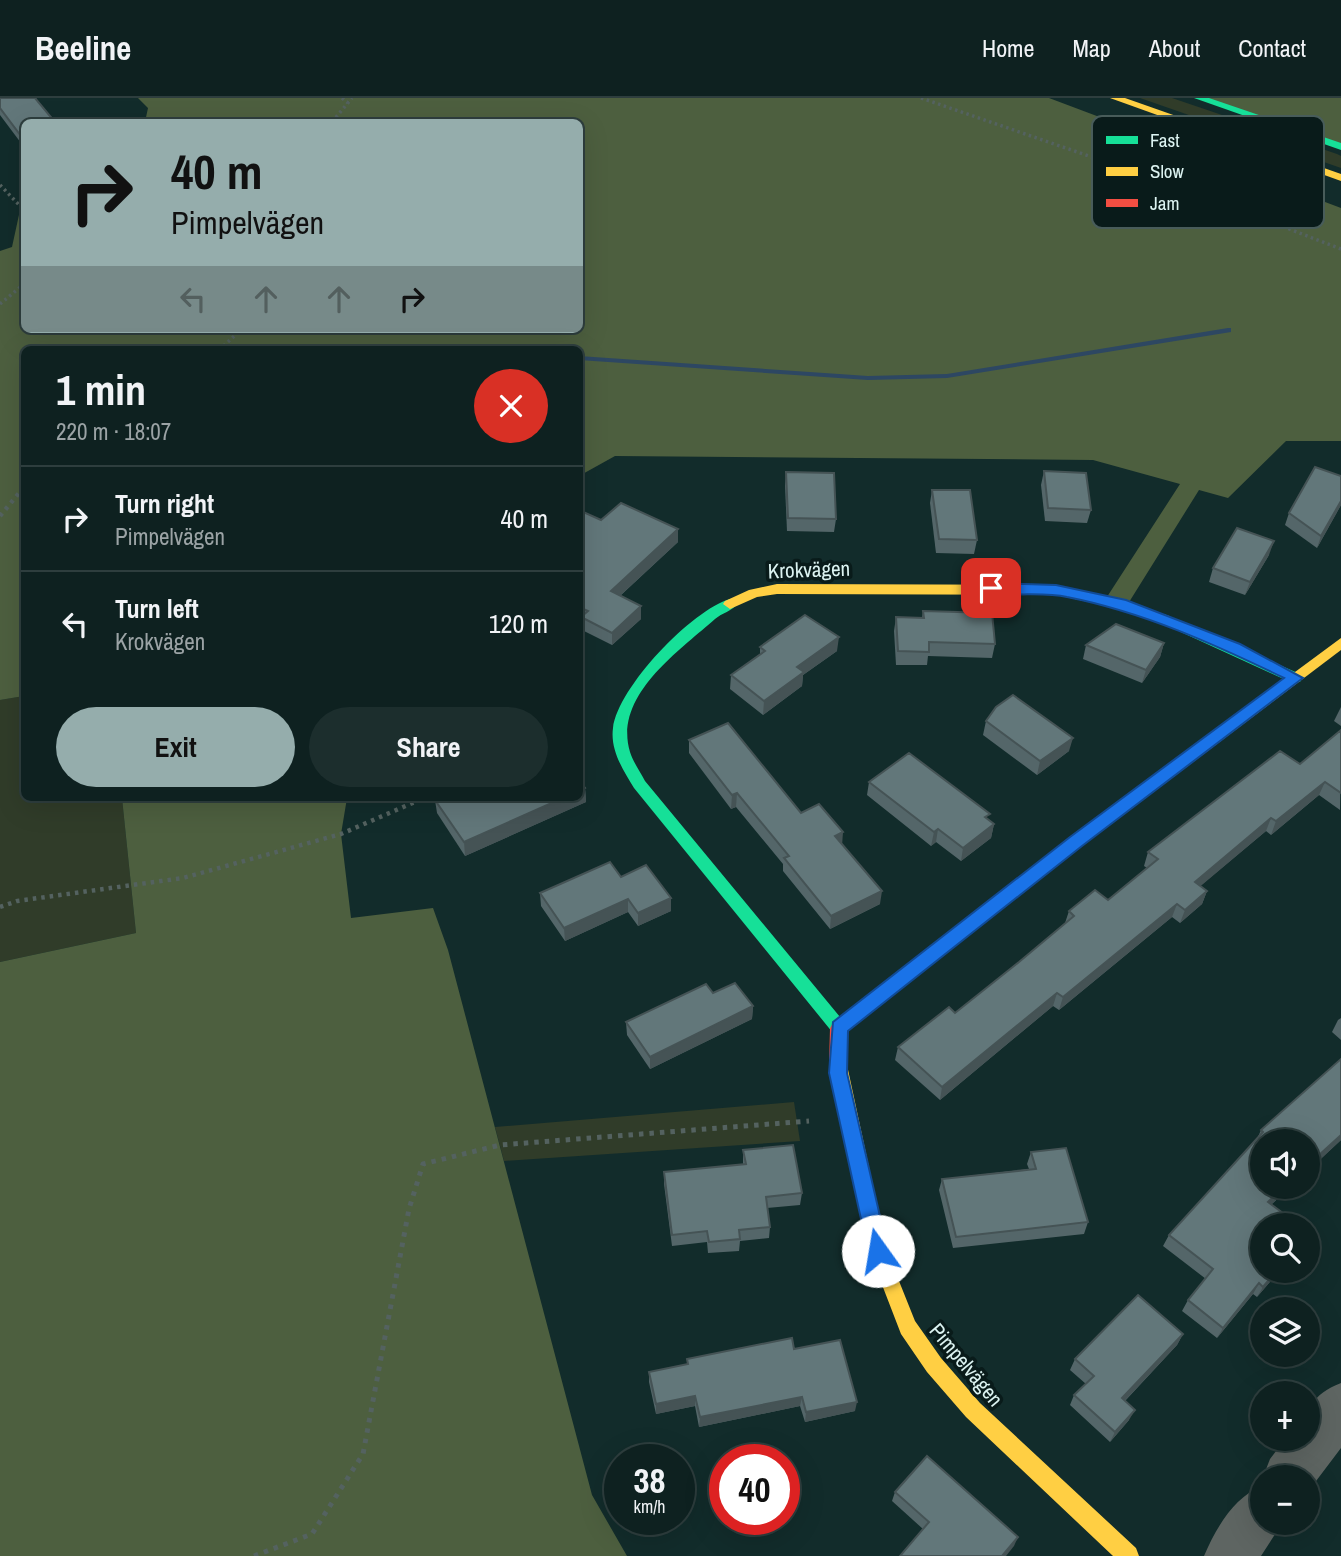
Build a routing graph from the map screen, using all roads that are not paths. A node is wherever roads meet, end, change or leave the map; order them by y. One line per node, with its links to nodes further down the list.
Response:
1 (1115, 98): 3 (street)
2 (1199, 98): 4 (street)
3 (1166, 116)
4 (1251, 116)
5 (1324, 141): 6 (street)
6 (1341, 147)
7 (1324, 172): 8 (street)
8 (1341, 178)
9 (1341, 643): 10 (street)
10 (1295, 678): 11 (street); 11 (street, Krokvägen)
11 (839, 1028): 15 (street, Pimpelvägen)
12 (1341, 1407): 13 (street)
13 (1297, 1465)
14 (1250, 1528): 16 (street)
15 (1128, 1556)
16 (1230, 1556)

